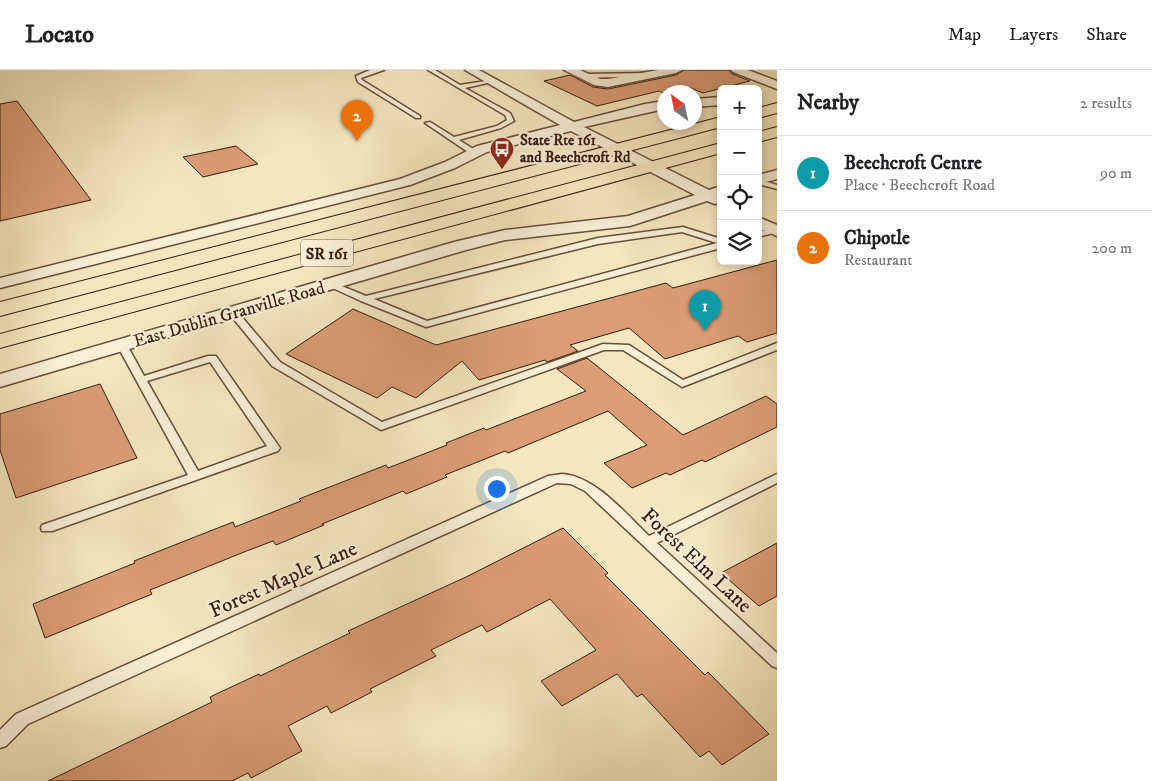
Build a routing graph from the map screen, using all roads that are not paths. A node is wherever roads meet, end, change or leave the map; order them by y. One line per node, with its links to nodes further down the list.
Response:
1 (381, 70): 18 (lane)
2 (431, 70): 10 (lane)
3 (470, 70): 8 (street)
4 (570, 70): 7 (street)
5 (676, 70): 7 (street)
6 (737, 70): 9 (street)
7 (653, 73)
8 (490, 81): 10 (lane); 23 (street)
9 (777, 85)
10 (459, 87): 27 (lane)
11 (777, 89): 12 (street)
12 (762, 93)
13 (717, 101): 14 (street)
14 (702, 102)
15 (657, 106): 23 (street)
16 (777, 108): 17 (main road)
17 (762, 112)
18 (418, 117)
19 (777, 118): 20 (main road)
20 (762, 122)
21 (428, 123): 27 (lane)
22 (717, 123): 28 (main road, SR 161)
23 (571, 126): 28 (street); 30 (street)
24 (777, 132): 26 (main road)
25 (717, 134): 31 (main road)
26 (762, 136)
27 (453, 139): 30 (lane)
28 (618, 148): 31 (street); 42 (main road); 46 (main road, SR 161)
29 (717, 149): 31 (main road, East Dublin Granville Road / SR 161)
30 (474, 152): 43 (street)
31 (654, 167): 36 (street); 42 (main road, East Dublin Granville Road / SR 161)
32 (777, 174): 33 (street)
33 (762, 180)
34 (762, 182): 35 (lane)
35 (777, 187)
36 (716, 196): 44 (street, East Dublin Granville Road)
37 (762, 224): 38 (street)
38 (776, 231): 39 (lane)
39 (762, 234)
40 (717, 242): 45 (lane)
41 (717, 245): 45 (lane)
42 (331, 252): 48 (main road, East Dublin Granville Road / SR 161)
43 (0, 283)
44 (330, 284): 45 (lane); 47 (street, East Dublin Granville Road)
45 (364, 299)
46 (0, 309)
47 (233, 312): 49 (street, East Dublin Granville Road); 50 (lane)
48 (0, 341)
49 (122, 345): 51 (lane); 52 (street, East Dublin Granville Road)
50 (777, 346)
51 (141, 380): 53 (lane); 53 (lane)
52 (0, 381)
53 (195, 477): 56 (lane)
54 (777, 478): 57 (lane)
55 (589, 488): 57 (lane, Forest Elm Lane); 59 (lane, Forest Maple Lane)
56 (47, 528)
57 (648, 542): 58 (lane, Forest Elm Lane)
58 (777, 662)
59 (0, 741)

